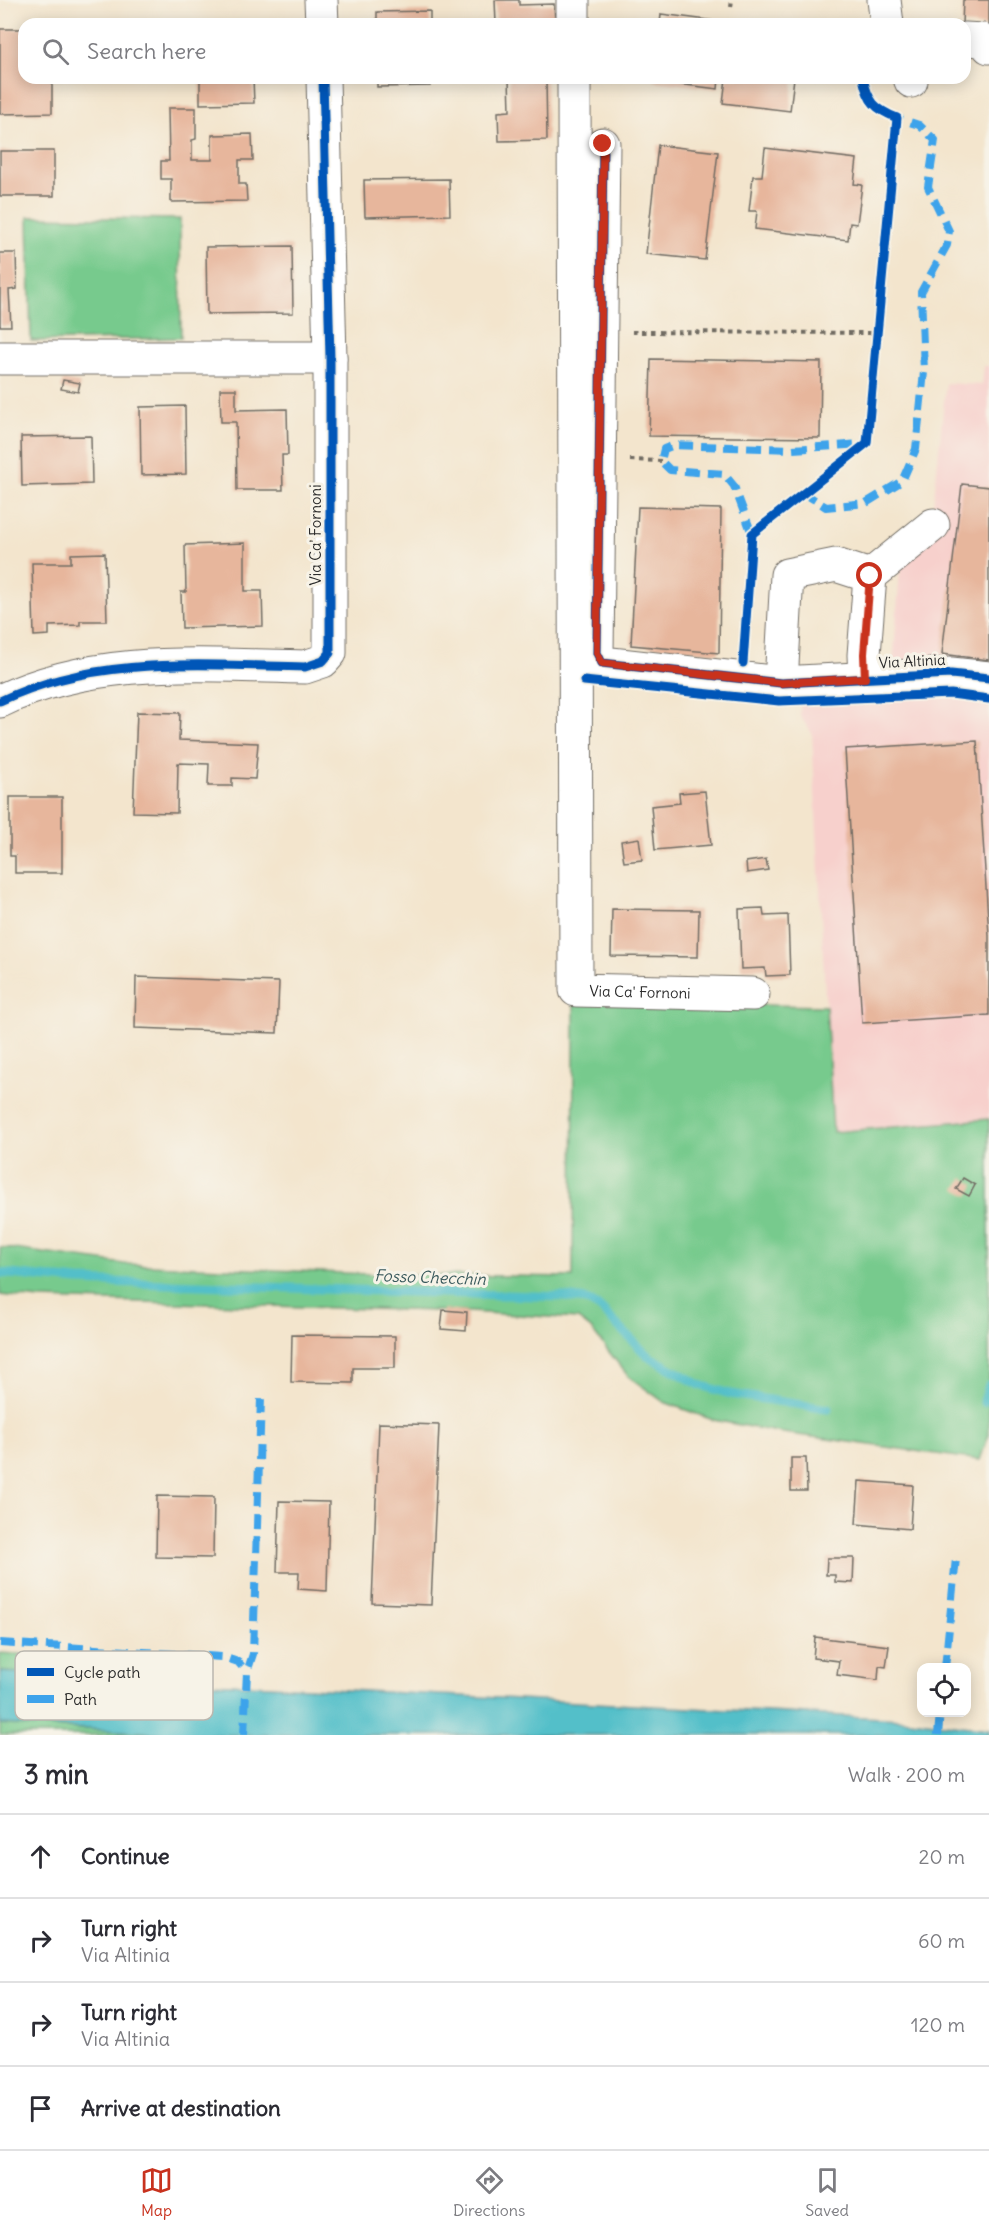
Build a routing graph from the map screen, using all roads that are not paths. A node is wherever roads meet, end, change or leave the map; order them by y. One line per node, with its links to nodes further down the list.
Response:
1 (321, 0): 4 (street)
2 (573, 0): 5 (street)
3 (884, 0): 6 (street)
4 (322, 18)
5 (573, 18)
6 (886, 18)
7 (971, 39): 8 (street)
8 (989, 48)
9 (323, 84): 13 (street, Via Ca' Fornoni)
10 (574, 84): 20 (street, Via Ca' Fornoni)
11 (603, 144): 18 (street, Via Altinia)
12 (0, 358): 13 (street)
13 (330, 358): 19 (street, Via Ca' Fornoni)
14 (933, 525): 15 (street)
15 (870, 576): 16 (street); 18 (street)
16 (865, 678): 17 (street, Via Altinia); 18 (street, Via Altinia)
17 (989, 678)
18 (781, 683)
19 (0, 701)
20 (753, 994)

